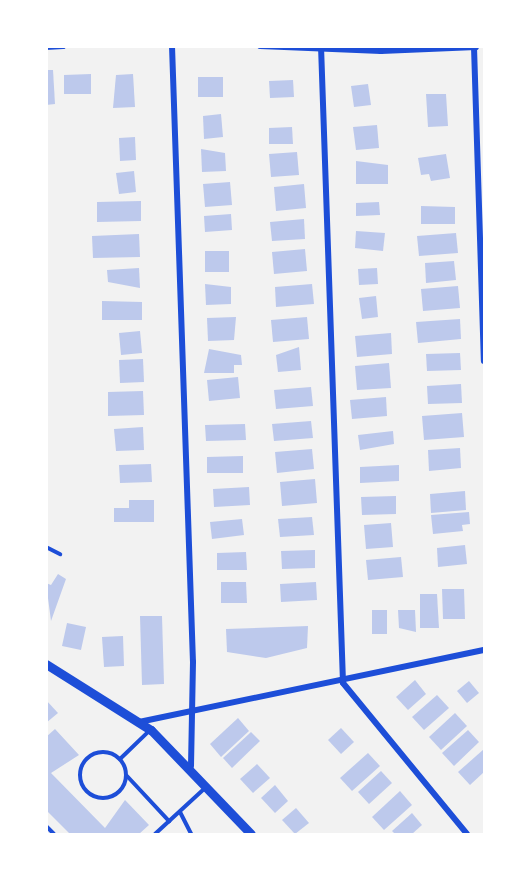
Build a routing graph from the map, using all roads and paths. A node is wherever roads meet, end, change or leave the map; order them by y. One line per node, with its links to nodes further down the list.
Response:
1 (63, 46): 4 (street)
2 (172, 46): 14 (street)
3 (260, 46): 6 (street)
4 (46, 47)
5 (475, 47): 6 (street); 7 (street)
6 (321, 48): 13 (street)
7 (482, 193): 8 (street)
8 (484, 361)
9 (46, 547): 10 (lane)
10 (60, 554)
11 (484, 650): 13 (street)
12 (49, 669): 15 (street)
13 (343, 683): 14 (street); 28 (street)
14 (193, 711): 15 (street); 18 (street)
15 (139, 722): 16 (street)
16 (151, 730): 17 (lane); 18 (street)
17 (120, 759): 19 (lane); 19 (lane)
18 (191, 766): 20 (street)
19 (127, 776): 22 (lane)
20 (208, 785): 21 (lane); 27 (street)
21 (180, 812): 22 (lane); 26 (lane)
22 (170, 821): 25 (lane)
23 (46, 826): 24 (lane)
24 (54, 834)
25 (155, 834)
26 (191, 834)
27 (251, 834)
28 (467, 834)

